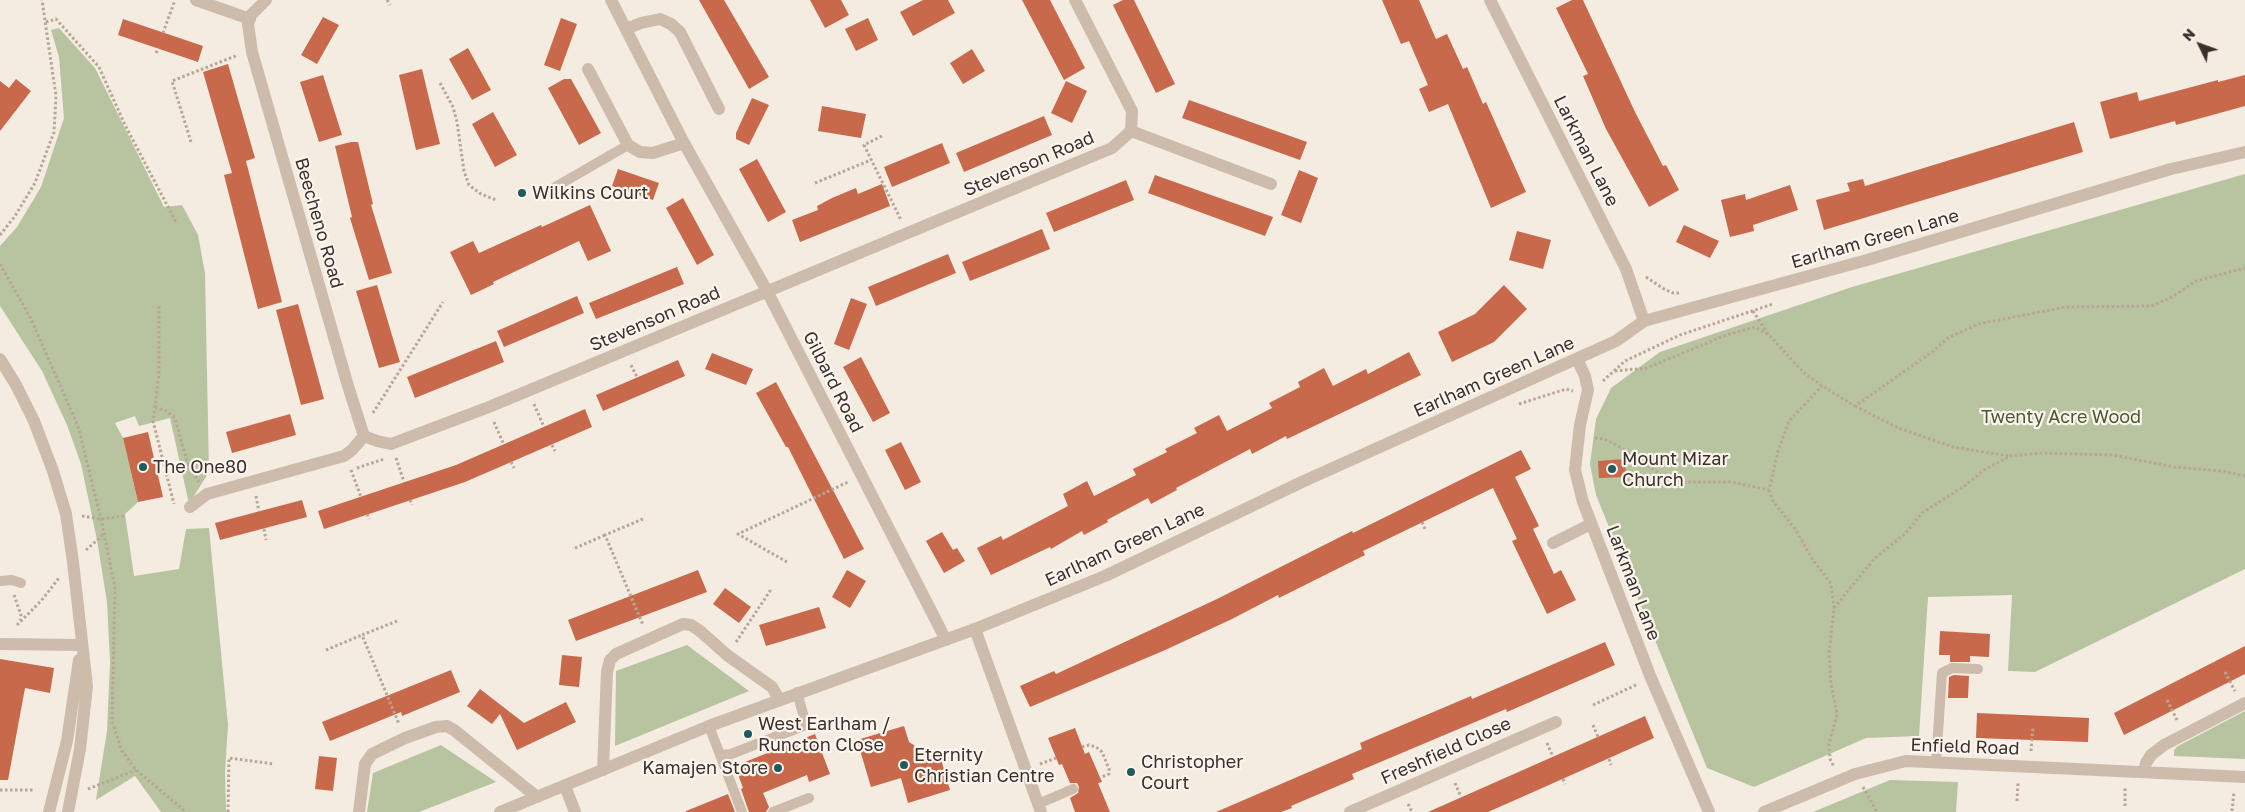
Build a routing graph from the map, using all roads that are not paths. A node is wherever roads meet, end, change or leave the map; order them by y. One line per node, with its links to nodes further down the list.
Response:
1 (196, 0): 6 (street)
2 (266, 0): 6 (street)
3 (610, 0): 7 (street, Gilbard Road)
4 (1075, 0): 10 (street)
5 (1490, 0): 17 (street, Larkman Lane)
6 (250, 19): 20 (street, Beecheno Road)
7 (626, 29): 9 (street); 11 (street, Gilbard Road)
8 (588, 69): 12 (street)
9 (719, 109)
10 (1130, 131): 14 (street); 16 (street, Stevenson Road)
11 (684, 143): 12 (street); 16 (street, Gilbard Road)
12 (628, 145): 15 (lane)
13 (2245, 152): 17 (street, Earlham Green Lane)
14 (1271, 184)
15 (550, 190)
16 (767, 291): 20 (street, Stevenson Road); 27 (street, Gilbard Road)
17 (1644, 321): 19 (street, Earlham Green Lane)
18 (0, 359): 29 (street)
19 (1577, 359): 22 (street, Larkman Lane); 26 (street, Earlham Green Lane)
20 (364, 436): 21 (street)
21 (190, 507)
22 (1591, 524): 23 (street); 54 (street, Larkman Lane)
23 (1553, 543)
24 (0, 581): 25 (lane)
25 (16, 581)
26 (975, 629): 27 (street, Earlham Green Lane); 45 (street)
27 (946, 640): 31 (street, Earlham Green Lane)
28 (5, 644): 29 (street)
29 (81, 645): 46 (street); 47 (street)
30 (1978, 669): 37 (lane)
31 (797, 692): 32 (street, Earlham Green Lane); 36 (lane)
32 (779, 699): 35 (street, Earlham Green Lane); 38 (street)
33 (2244, 704): 39 (street)
34 (1556, 722): 53 (street, Freshfield Close)
35 (709, 726): 36 (lane); 38 (street, Earlham Green Lane)
36 (720, 755): 51 (lane)
37 (1936, 762): 39 (street, Enfield Road); 55 (street, Enfield Road)
38 (603, 770): 41 (street, Earlham Green Lane)
39 (2144, 772): 40 (street, Enfield Road)
40 (2245, 777)
41 (565, 786): 43 (street, Earlham Green Lane); 50 (street)
42 (1073, 789): 45 (lane)
43 (536, 797): 48 (street); 49 (street, Earlham Green Lane)
44 (809, 798): 52 (lane)
45 (1040, 808)
46 (49, 812)
47 (68, 812)
48 (359, 812)
49 (500, 812)
50 (575, 812)
51 (742, 812)
52 (773, 812)
53 (1350, 812)
54 (1709, 812)
55 (1764, 812)

